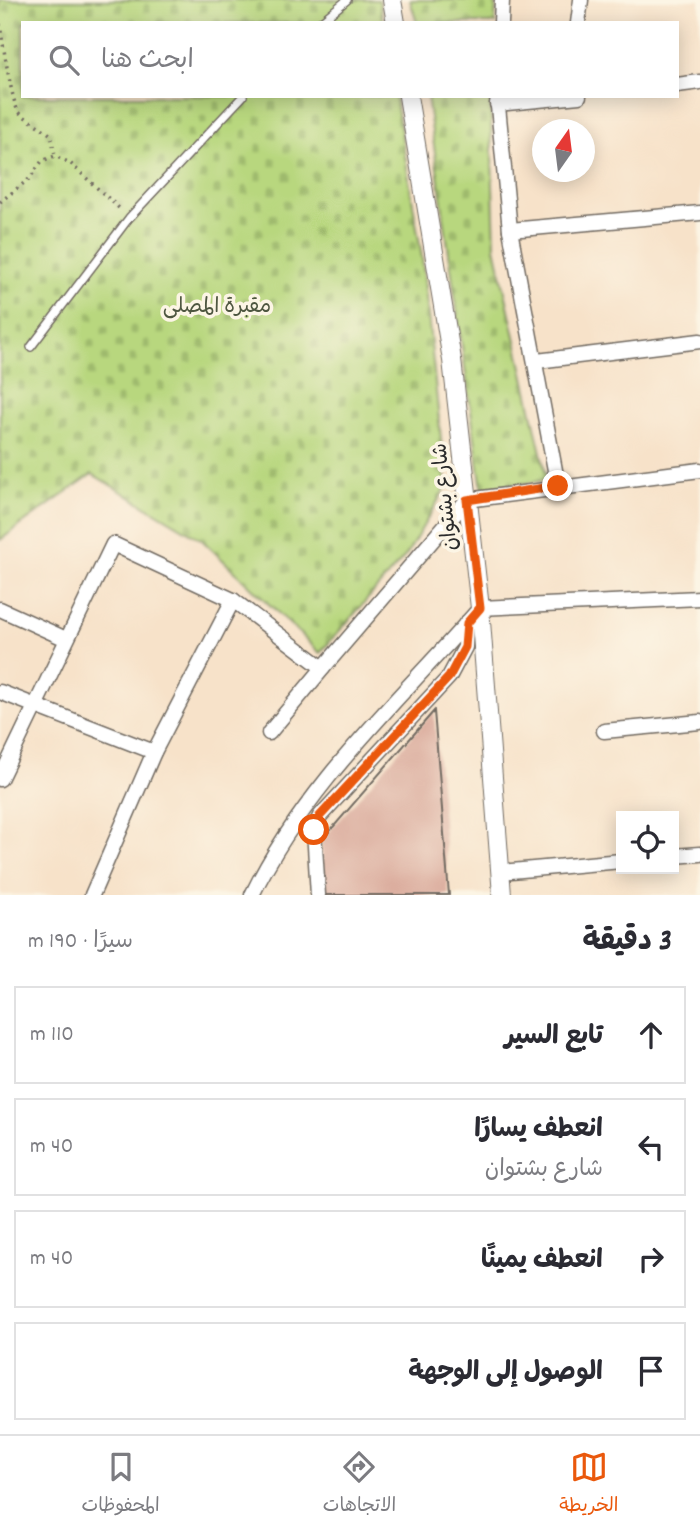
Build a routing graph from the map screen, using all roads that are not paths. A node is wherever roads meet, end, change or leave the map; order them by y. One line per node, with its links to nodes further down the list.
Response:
1 (347, 0): 5 (lane)
2 (392, 0): 6 (street)
3 (502, 0): 7 (street)
4 (581, 0): 8 (street)
5 (321, 21)
6 (396, 21)
7 (501, 21)
8 (578, 21)
9 (700, 80): 10 (street)
10 (679, 85)
11 (241, 98): 18 (lane)
12 (408, 98): 22 (street, شارع بشتوان)
13 (548, 98): 14 (street)
14 (497, 100): 16 (street)
15 (700, 213): 16 (street)
16 (510, 230): 19 (street)
17 (700, 341): 19 (street)
18 (32, 347)
19 (537, 361): 21 (street)
20 (700, 470): 21 (street)
21 (558, 486): 22 (street)
22 (467, 500): 25 (street, شارع بشتوان); 29 (street)
23 (700, 598): 25 (street)
24 (233, 600): 28 (street); 29 (street); 35 (street)
25 (480, 608): 27 (street); 40 (street, شارع بشتوان)
26 (0, 609): 28 (street)
27 (467, 623): 42 (street); 43 (street)
28 (66, 639): 31 (street)
29 (323, 668): 34 (street)
30 (0, 692): 31 (street)
31 (33, 705): 35 (street); 36 (street)
32 (700, 722): 33 (street)
33 (604, 731)
34 (269, 733)
35 (154, 752): 41 (street)
36 (0, 779)
37 (700, 853): 38 (street)
38 (679, 855)
39 (616, 861): 40 (street)
40 (500, 872): 44 (street, شارع بشتوان)
41 (92, 895)
42 (252, 895)
43 (318, 895)
44 (502, 895)

